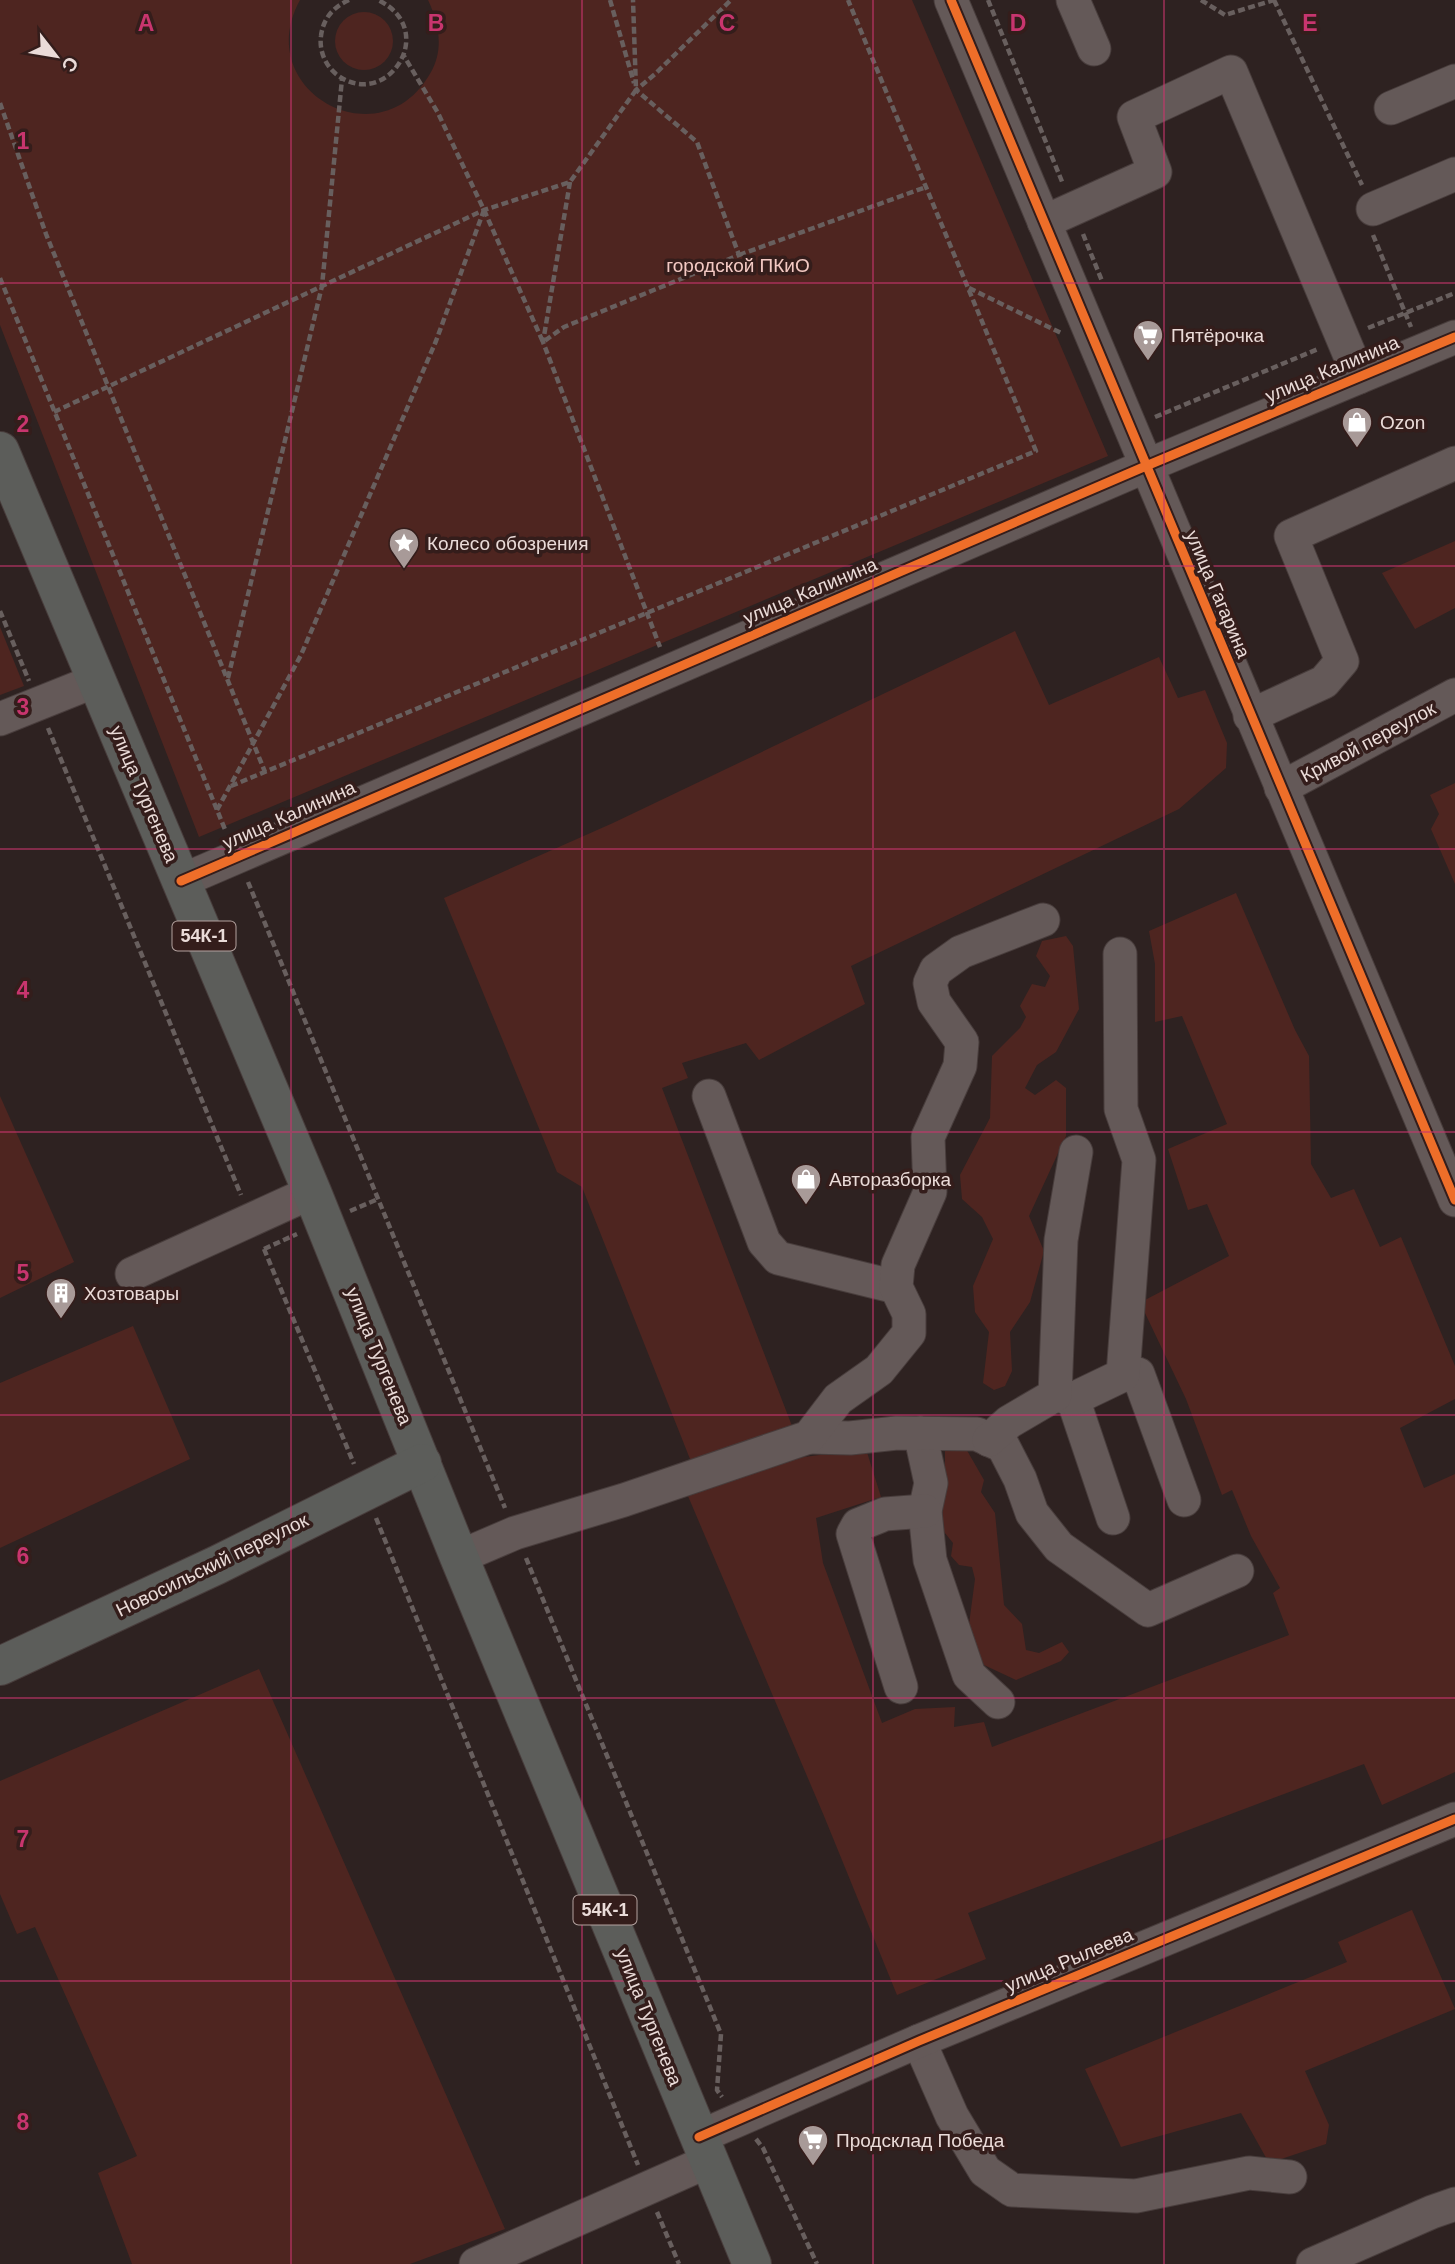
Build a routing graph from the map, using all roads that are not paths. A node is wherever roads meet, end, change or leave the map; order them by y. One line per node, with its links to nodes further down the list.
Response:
1 (951, 0): 8 (street, улица Гагарина)
2 (1073, 0): 3 (street)
3 (1094, 48)
4 (1455, 81): 5 (street)
5 (1391, 108)
6 (1455, 174): 7 (street)
7 (1373, 209)
8 (1044, 222): 10 (street); 13 (street, улица Гагарина)
9 (1445, 347): 10 (street, улица Калинина)
10 (1359, 377): 13 (street, улица Калинина)
11 (0, 451): 14 (main road, улица Тургенева / 54К-1)
12 (1455, 463): 16 (street)
13 (1146, 466): 16 (street, улица Гагарина); 19 (street, улица Калинина)
14 (95, 681): 17 (street); 19 (main road, улица Тургенева / 54К-1)
15 (1455, 695): 18 (street, Кривой переулок)
16 (1250, 716): 18 (street, улица Гагарина)
17 (0, 719)
18 (1281, 788): 24 (street, улица Гагарина)
19 (181, 881): 25 (main road, улица Тургенева / 54К-1)
20 (1043, 920): 27 (street)
21 (1119, 954): 28 (street)
22 (709, 1096): 27 (street)
23 (1076, 1152): 29 (street)
24 (1455, 1200)
25 (319, 1208): 26 (street); 33 (main road, улица Тургенева / 54К-1)
26 (132, 1274)
27 (896, 1287): 31 (street)
28 (1123, 1375): 29 (street); 34 (street)
29 (1064, 1397): 32 (street); 36 (street)
30 (920, 1433): 31 (street); 32 (street); 35 (street)
31 (809, 1437): 37 (street)
32 (989, 1440): 38 (street)
33 (422, 1463): 37 (main road, улица Тургенева / 54К-1); 39 (main road, Новосильский переулок)
34 (1184, 1500)
35 (925, 1511): 40 (street); 41 (street)
36 (1113, 1518)
37 (459, 1557): 44 (main road, улица Тургенева / 54К-1)
38 (1237, 1571)
39 (0, 1666)
40 (901, 1687)
41 (998, 1702)
42 (1455, 1819): 43 (street, улица Рылеева)
43 (919, 2041): 44 (street, улица Рылеева); 45 (street)
44 (704, 2149): 47 (street, улица Рылеева); 49 (main road, улица Тургенева / 54К-1)
45 (1290, 2177)
46 (1455, 2204): 50 (street)
47 (513, 2256): 48 (street, улица Рылеева)
48 (476, 2264)
49 (752, 2264)
50 (1313, 2264)

